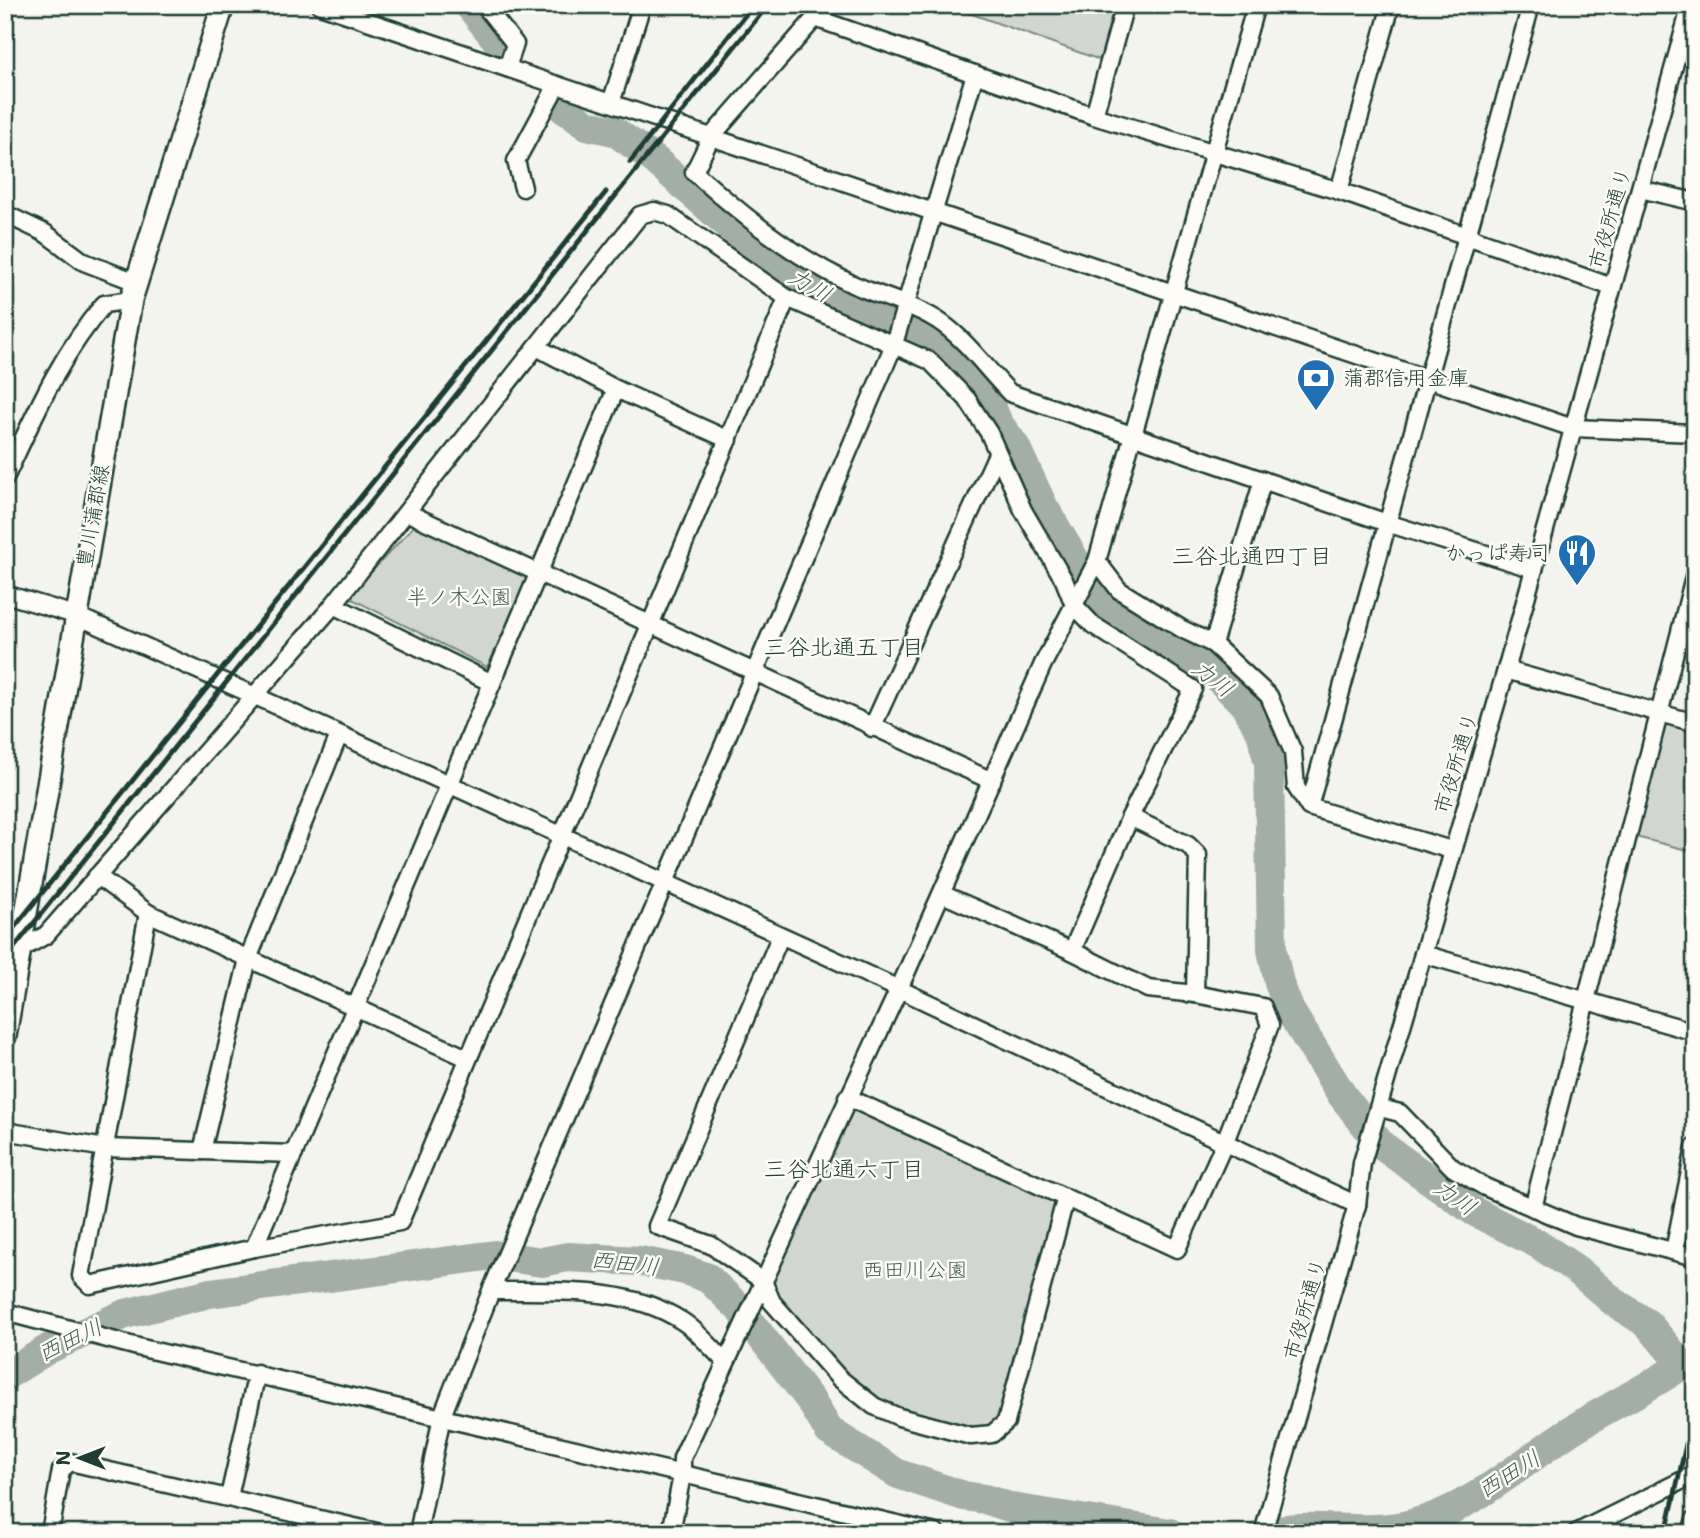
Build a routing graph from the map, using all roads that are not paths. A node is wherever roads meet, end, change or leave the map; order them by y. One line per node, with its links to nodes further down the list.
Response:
1 (223, 5): 26 (main road, 豊川蒲郡線)
2 (320, 5): 11 (street)
3 (484, 5): 11 (street)
4 (642, 5): 14 (street)
5 (1125, 5): 15 (street)
6 (1256, 5): 17 (street)
7 (1391, 5): 20 (street)
8 (1531, 5): 24 (street)
9 (1691, 5): 19 (street, 市役所通り)
10 (818, 12): 12 (street); 16 (street)
11 (507, 68): 13 (street)
12 (975, 74): 15 (street); 22 (street)
13 (557, 85): 14 (street); 18 (street)
14 (611, 103): 16 (street)
15 (1094, 116): 17 (street)
16 (711, 137): 22 (street); 29 (street)
17 (1213, 152): 20 (street); 27 (street)
18 (523, 188)
19 (1640, 189): 21 (street); 25 (street, 市役所通り)
20 (1339, 191): 24 (street)
21 (1695, 202)
22 (936, 213): 27 (street); 29 (street)
23 (5, 214): 26 (street)
24 (1465, 237): 25 (street); 32 (street)
25 (1612, 287): 34 (street, 市役所通り)
26 (134, 291): 39 (street); 50 (main road, 豊川蒲郡線)
27 (1173, 294): 32 (street); 36 (street)
28 (787, 298): 30 (street); 31 (street); 37 (street)
29 (906, 310): 30 (street); 36 (street)
30 (893, 347): 38 (street); 54 (street)
31 (538, 348): 33 (street); 41 (street)
32 (1426, 378): 34 (street); 42 (street)
33 (616, 389): 37 (street); 45 (street)
34 (1573, 428): 35 (street); 44 (street, 市役所通り)
35 (1695, 433)
36 (1135, 436): 40 (street); 43 (street)
37 (729, 440): 51 (street)
38 (997, 454): 48 (street); 59 (street)
39 (5, 478)
40 (1263, 480): 42 (street); 52 (street)
41 (408, 513): 45 (street); 49 (street)
42 (1387, 523): 44 (street); 63 (street)
43 (1096, 564): 48 (street); 52 (street)
44 (1534, 569): 53 (street, 市役所通り)
45 (539, 572): 51 (street); 55 (street)
46 (1695, 573): 57 (street)
47 (5, 594): 50 (street)
48 (1076, 601): 61 (street); 64 (street)
49 (333, 605): 55 (street); 56 (street)
50 (75, 615): 56 (street); 72 (main road, 豊川蒲郡線)
51 (653, 623): 54 (street); 65 (street)
52 (1213, 644): 63 (street)
53 (1506, 670): 57 (street); 66 (street, 市役所通り)
54 (755, 672): 59 (street); 68 (street)
55 (492, 683): 62 (street)
56 (253, 695): 60 (street); 67 (street)
57 (1660, 713): 58 (street); 78 (street)
58 (1695, 723)
59 (872, 728): 61 (street)
60 (339, 734): 62 (street); 75 (street)
61 (992, 781): 69 (street)
62 (449, 786): 65 (street); 79 (street)
63 (1309, 807): 66 (street)
64 (1130, 817): 73 (street); 77 (street)
65 (563, 835): 68 (street); 82 (street)
66 (1451, 850): 74 (street, 市役所通り)
67 (97, 876): 70 (street); 72 (street)
68 (666, 883): 71 (street); 97 (street)
69 (943, 894): 73 (street); 76 (street)
70 (148, 913): 75 (street); 88 (street)
71 (780, 937): 76 (street); 98 (street)
72 (21, 949): 80 (main road, 豊川蒲郡線)
73 (1072, 951): 77 (street)
74 (1423, 954): 78 (street); 84 (street, 市役所通り)
75 (247, 959): 79 (street); 89 (street)
76 (899, 989): 83 (street); 86 (street)
77 (1195, 993): 86 (street)
78 (1587, 1003): 81 (street); 93 (street)
79 (354, 1009): 82 (street); 90 (street)
80 (6, 1023)
81 (1695, 1032)
82 (467, 1058): 94 (street)
83 (847, 1097): 91 (street); 98 (street)
84 (1380, 1108): 92 (street, 市役所通り); 93 (street)
85 (5, 1131): 88 (street)
86 (1224, 1144): 91 (street); 92 (street)
87 (1695, 1147): 95 (street)
88 (105, 1148): 89 (street); 94 (street)
89 (202, 1151): 90 (street)
90 (294, 1154): 94 (street)
91 (1065, 1200): 98 (street)
92 (1357, 1205): 113 (street, 市役所通り)
93 (1533, 1208): 95 (street)
94 (254, 1248)
95 (1674, 1251): 96 (street)
96 (1695, 1257)
97 (494, 1285): 100 (street); 102 (street)
98 (760, 1286): 100 (street)
99 (5, 1312): 101 (street)
100 (725, 1365): 104 (street)
101 (257, 1373): 102 (street); 105 (street)
102 (442, 1416): 104 (street); 110 (street)
103 (1695, 1474): 107 (street)
104 (682, 1475): 111 (street); 112 (street)
105 (229, 1497): 108 (street); 109 (street)
106 (1695, 1519): 115 (street)
107 (1592, 1528): 114 (street)
108 (50, 1533)
109 (381, 1533)
110 (418, 1533)
111 (671, 1533)
112 (936, 1533)
113 (1262, 1533)
114 (1576, 1533)
115 (1691, 1533)

